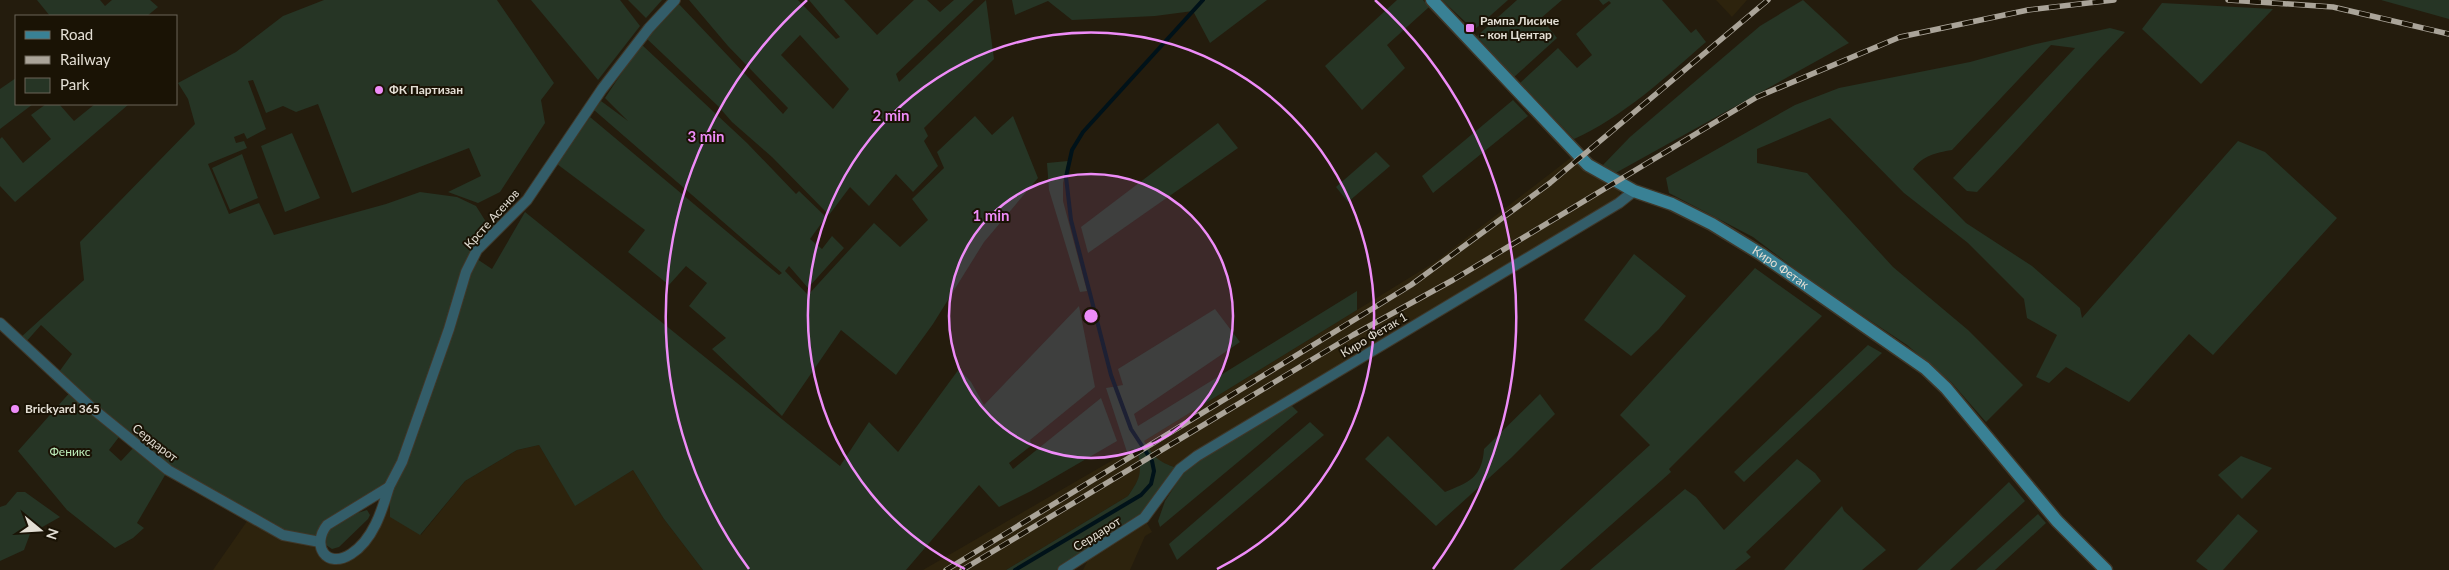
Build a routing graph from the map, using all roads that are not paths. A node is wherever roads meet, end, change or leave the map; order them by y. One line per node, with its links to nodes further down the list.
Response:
1 (675, 0): 7 (street, Крсте Асенов)
2 (1432, 0): 3 (main road, Киро Фетак)
3 (1617, 181): 4 (main road, Киро Фетак); 5 (street)
4 (1634, 191): 5 (street, Киро Фетак 1); 12 (main road, Киро Фетак)
5 (1619, 203): 8 (street, Киро Фетак 1)
6 (0, 323): 9 (street, Сердарот)
7 (389, 487): 9 (street); 10 (street, Крсте Асенов)
8 (1144, 518): 11 (street, Сердарот)
9 (320, 542): 10 (street, Крсте Асенов)
10 (329, 565)
11 (1063, 570)
12 (2106, 570)

